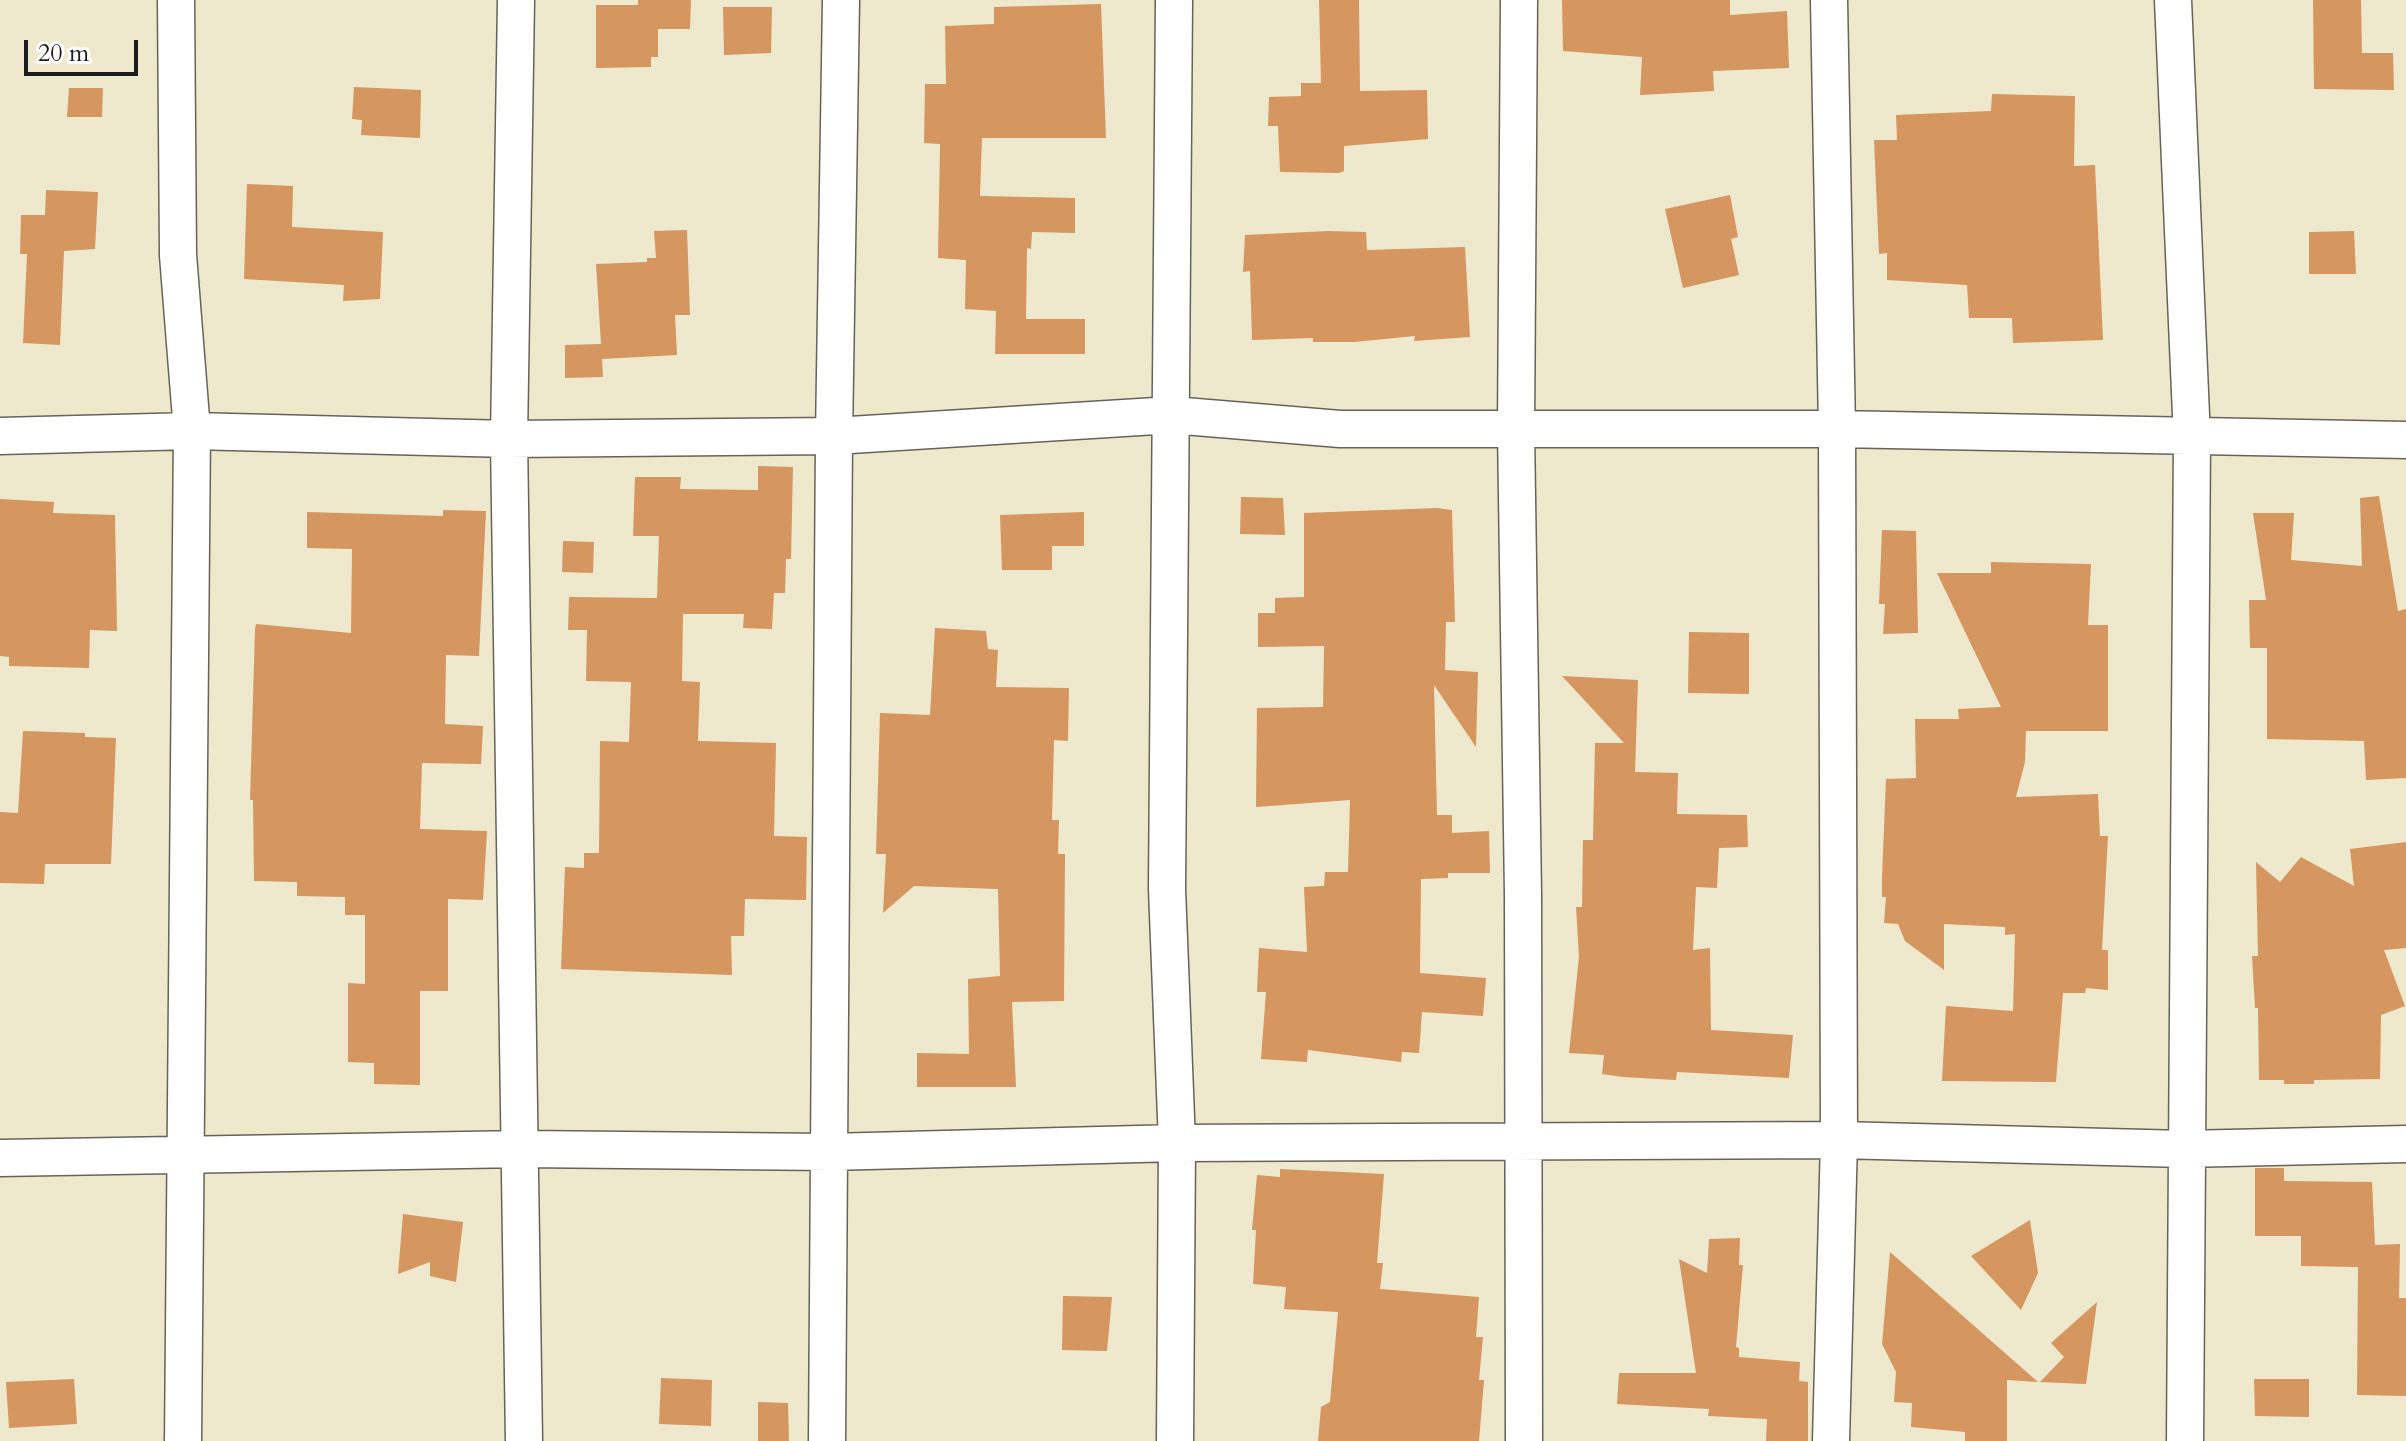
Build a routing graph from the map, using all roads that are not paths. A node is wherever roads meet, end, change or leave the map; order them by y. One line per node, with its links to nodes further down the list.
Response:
1 (176, 0): 11 (street)
2 (516, 0): 15 (street)
3 (841, 0): 13 (street)
4 (1174, 0): 8 (street)
5 (1519, 0): 10 (street)
6 (1829, 0): 9 (street)
7 (2173, 0): 14 (street)
8 (1172, 415): 10 (street); 13 (street); 19 (street)
9 (1837, 429): 10 (street); 14 (street); 17 (street)
10 (1516, 430): 18 (street)
11 (192, 431): 12 (street); 15 (street); 24 (street)
12 (0, 436)
13 (834, 436): 15 (street); 23 (street)
14 (2192, 438): 16 (street); 22 (street)
15 (509, 439): 21 (street)
16 (2406, 440)
17 (1839, 1140): 18 (street); 22 (street); 31 (street)
18 (1524, 1141): 19 (street); 30 (street)
19 (1177, 1143): 23 (street); 29 (street)
20 (2406, 1144): 22 (street)
21 (522, 1149): 23 (street); 24 (street); 27 (street)
22 (2184, 1149): 32 (street)
23 (829, 1152): 28 (street)
24 (183, 1155): 25 (street); 26 (street)
25 (0, 1158)
26 (183, 1441)
27 (524, 1441)
28 (827, 1441)
29 (1175, 1441)
30 (1524, 1441)
31 (1831, 1441)
32 (2185, 1441)

